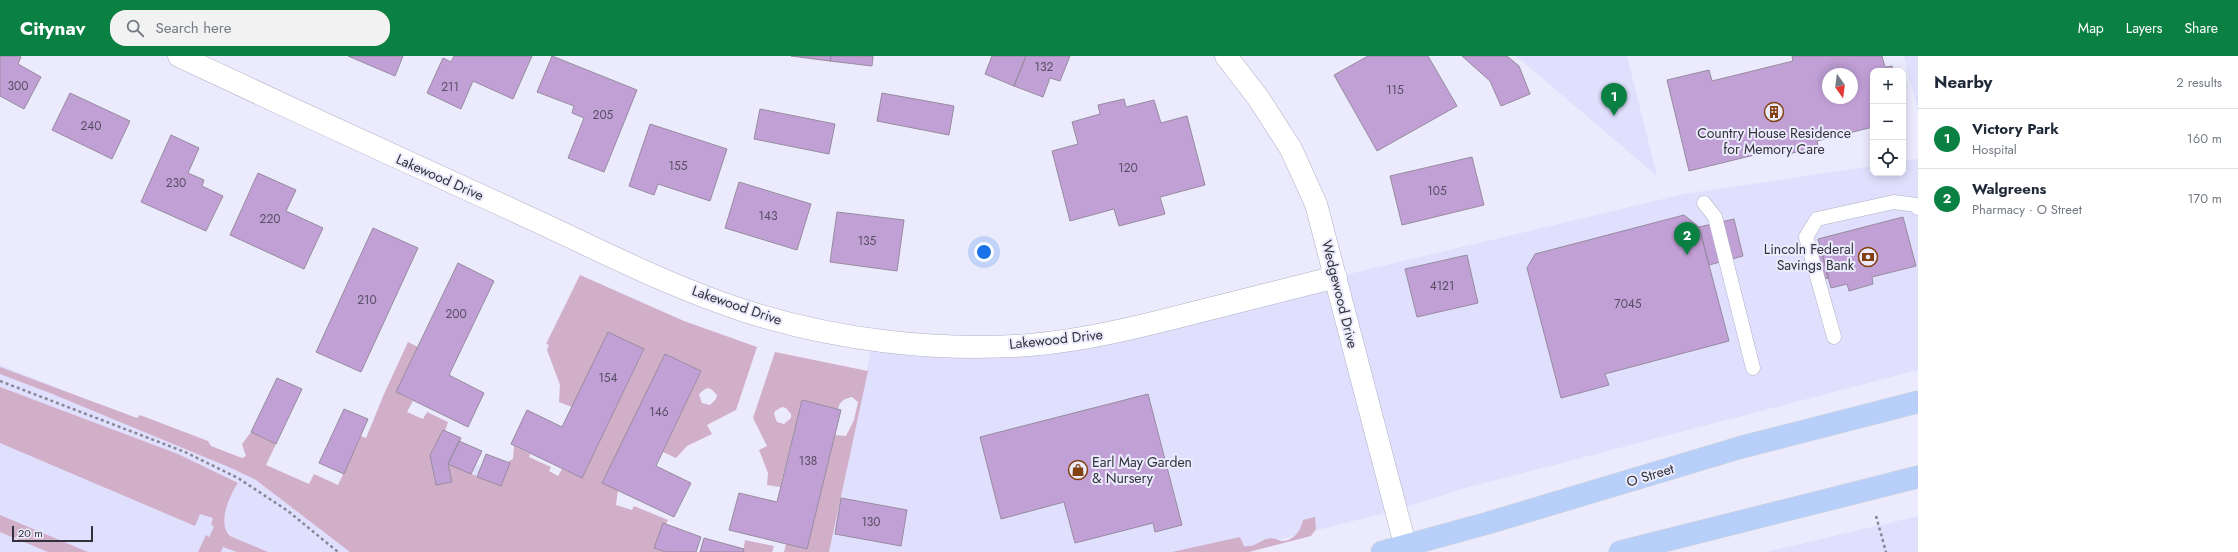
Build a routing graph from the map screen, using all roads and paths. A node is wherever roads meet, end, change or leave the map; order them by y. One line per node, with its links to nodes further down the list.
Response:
1 (179, 56): 5 (street, Lakewood Drive)
2 (1226, 56): 5 (street, Wedgewood Drive)
3 (1704, 203): 7 (lane)
4 (1918, 208): 6 (lane)
5 (1336, 277): 12 (street, Wedgewood Drive)
6 (1834, 338)
7 (1753, 368)
8 (0, 381): 13 (path)
9 (1918, 402): 12 (main road, O Street)
10 (1918, 477): 15 (main road)
11 (1876, 516): 16 (path)
12 (1406, 549): 14 (main road, O Street)
13 (338, 552)
14 (1382, 552)
15 (1620, 552)
16 (1886, 552)

